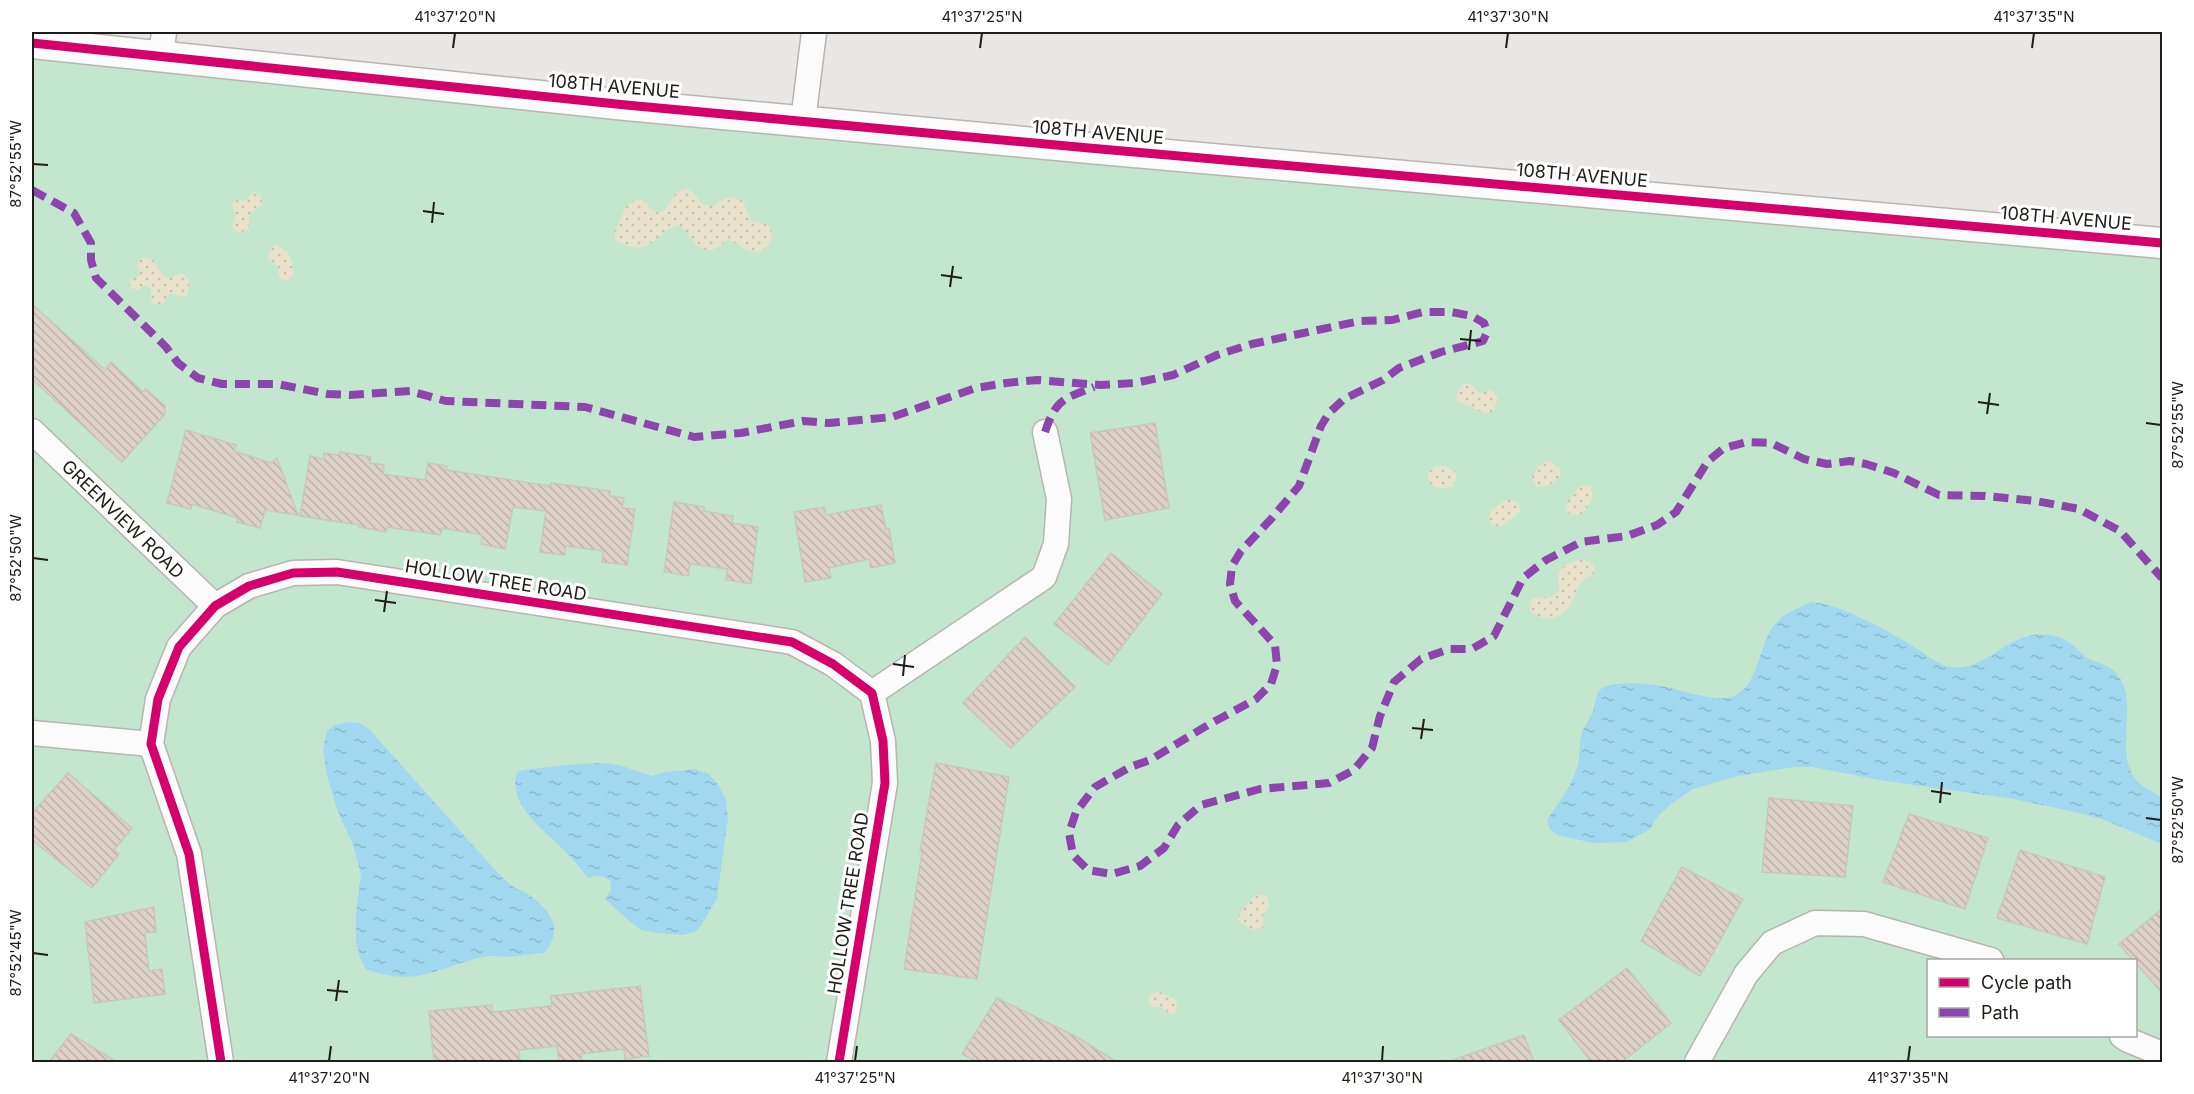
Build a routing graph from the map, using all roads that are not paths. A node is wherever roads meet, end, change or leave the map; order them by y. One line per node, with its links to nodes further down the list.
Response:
1 (814, 32): 4 (street)
2 (32, 43): 3 (street, 108TH AVENUE)
3 (162, 45): 4 (street, 108TH AVENUE)
4 (803, 121): 5 (street, 108TH AVENUE)
5 (2163, 243)
6 (32, 431): 8 (street, GREENVIEW ROAD)
7 (1045, 432): 9 (street)
8 (215, 606): 9 (street, HOLLOW TREE ROAD); 11 (street, HOLLOW TREE ROAD)
9 (872, 693): 16 (street, HOLLOW TREE ROAD)
10 (32, 733): 11 (street)
11 (151, 744): 15 (street, HOLLOW TREE ROAD)
12 (1987, 959): 17 (street)
13 (2124, 1037): 14 (street)
14 (2163, 1054)
15 (221, 1062)
16 (838, 1062)
17 (1697, 1062)

